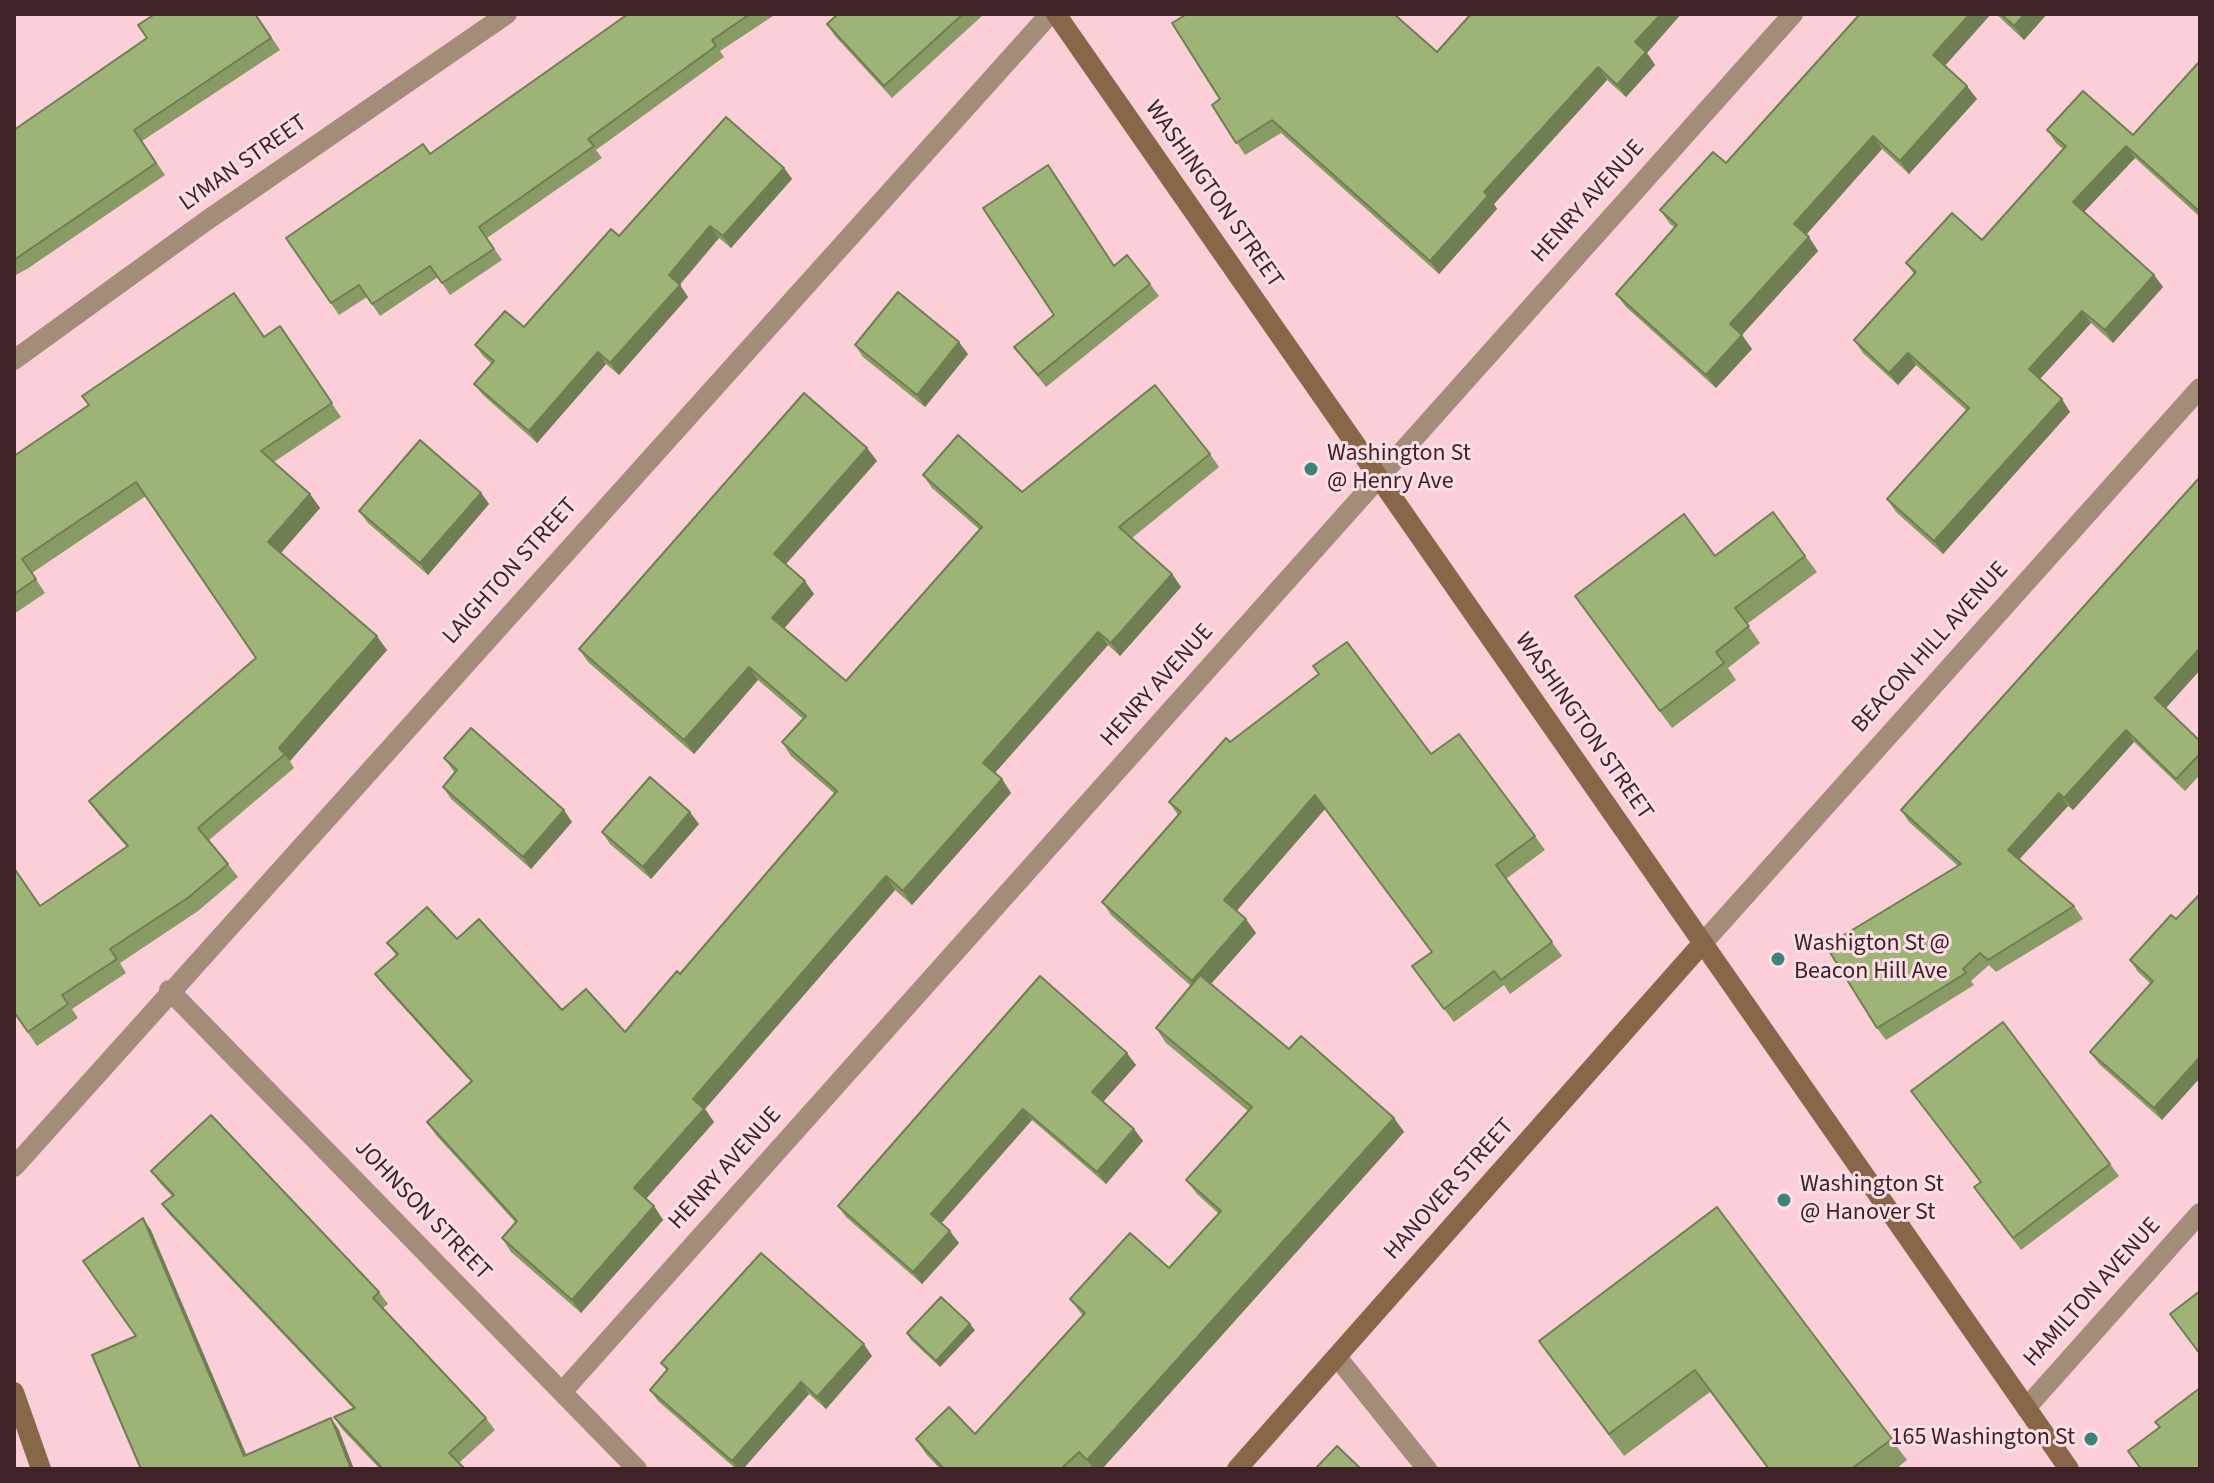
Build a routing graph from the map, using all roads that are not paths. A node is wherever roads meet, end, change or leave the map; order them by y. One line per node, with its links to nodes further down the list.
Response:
1 (507, 14): 5 (street, LYMAN STREET)
2 (1050, 14): 9 (street, LAIGHTON STREET)
3 (1056, 14): 7 (main road, WASHINGTON STREET)
4 (1793, 14): 7 (street, HENRY AVENUE)
5 (14, 360)
6 (2200, 388): 8 (street, BEACON HILL AVENUE)
7 (1377, 476): 8 (main road, WASHINGTON STREET); 14 (street, HENRY AVENUE)
8 (1701, 945): 12 (main road, HANOVER STREET); 15 (main road, WASHINGTON STREET)
9 (169, 990): 10 (street, LAIGHTON STREET); 14 (street, JOHNSON STREET)
10 (14, 1167)
11 (2200, 1213): 15 (street, HAMILTON AVENUE)
12 (1337, 1357): 18 (main road, HANOVER STREET); 19 (street)
13 (14, 1392): 16 (main road)
14 (562, 1392): 17 (street, JOHNSON STREET)
15 (2026, 1408): 20 (main road, WASHINGTON STREET)
16 (41, 1469)
17 (637, 1469)
18 (1237, 1469)
19 (1427, 1469)
20 (2069, 1469)

